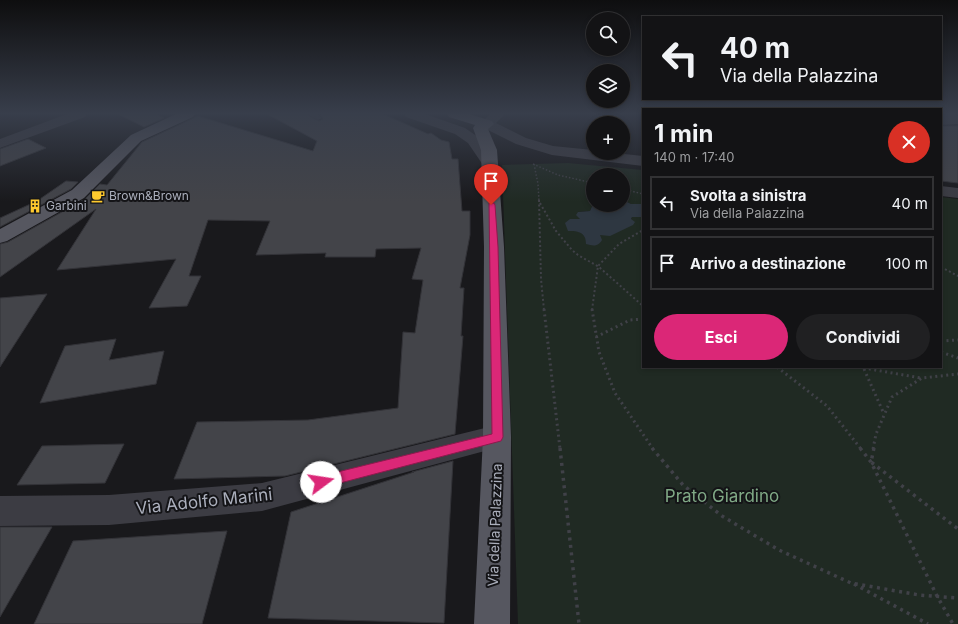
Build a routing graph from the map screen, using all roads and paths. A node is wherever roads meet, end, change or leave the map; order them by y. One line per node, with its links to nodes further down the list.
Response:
1 (131, 143): 16 (main road)
2 (475, 143): 7 (street)
3 (486, 143): 7 (main road, Via della Palazzina)
4 (528, 143): 6 (street)
5 (529, 159): 8 (path)
6 (642, 161)
7 (489, 162): 32 (main road, Via della Palazzina)
8 (534, 164): 9 (path); 14 (path)
9 (586, 182)
10 (630, 191): 13 (path)
11 (942, 191): 12 (street)
12 (958, 193)
13 (642, 194)
14 (539, 201): 17 (path); 40 (path)
15 (642, 231): 17 (path)
16 (0, 237)
17 (598, 266): 20 (path); 22 (path)
18 (942, 268): 19 (path)
19 (958, 276)
20 (642, 305)
21 (642, 319): 22 (path)
22 (596, 337): 36 (path)
23 (958, 340): 24 (path)
24 (942, 341)
25 (942, 352): 26 (path)
26 (958, 358)
27 (778, 368): 33 (path)
28 (863, 368): 30 (path); 31 (path)
29 (958, 374): 30 (path)
30 (922, 378): 31 (path)
31 (884, 414): 33 (path)
32 (497, 437): 34 (street, Via Adolfo Marini); 39 (main road, Via della Palazzina)
33 (870, 462): 35 (path); 37 (path)
34 (0, 510)
35 (958, 529)
36 (851, 583): 37 (path); 41 (path)
37 (937, 596): 38 (path); 42 (path)
38 (958, 598)
39 (492, 624)
40 (578, 624)
41 (928, 624)
42 (953, 624)

